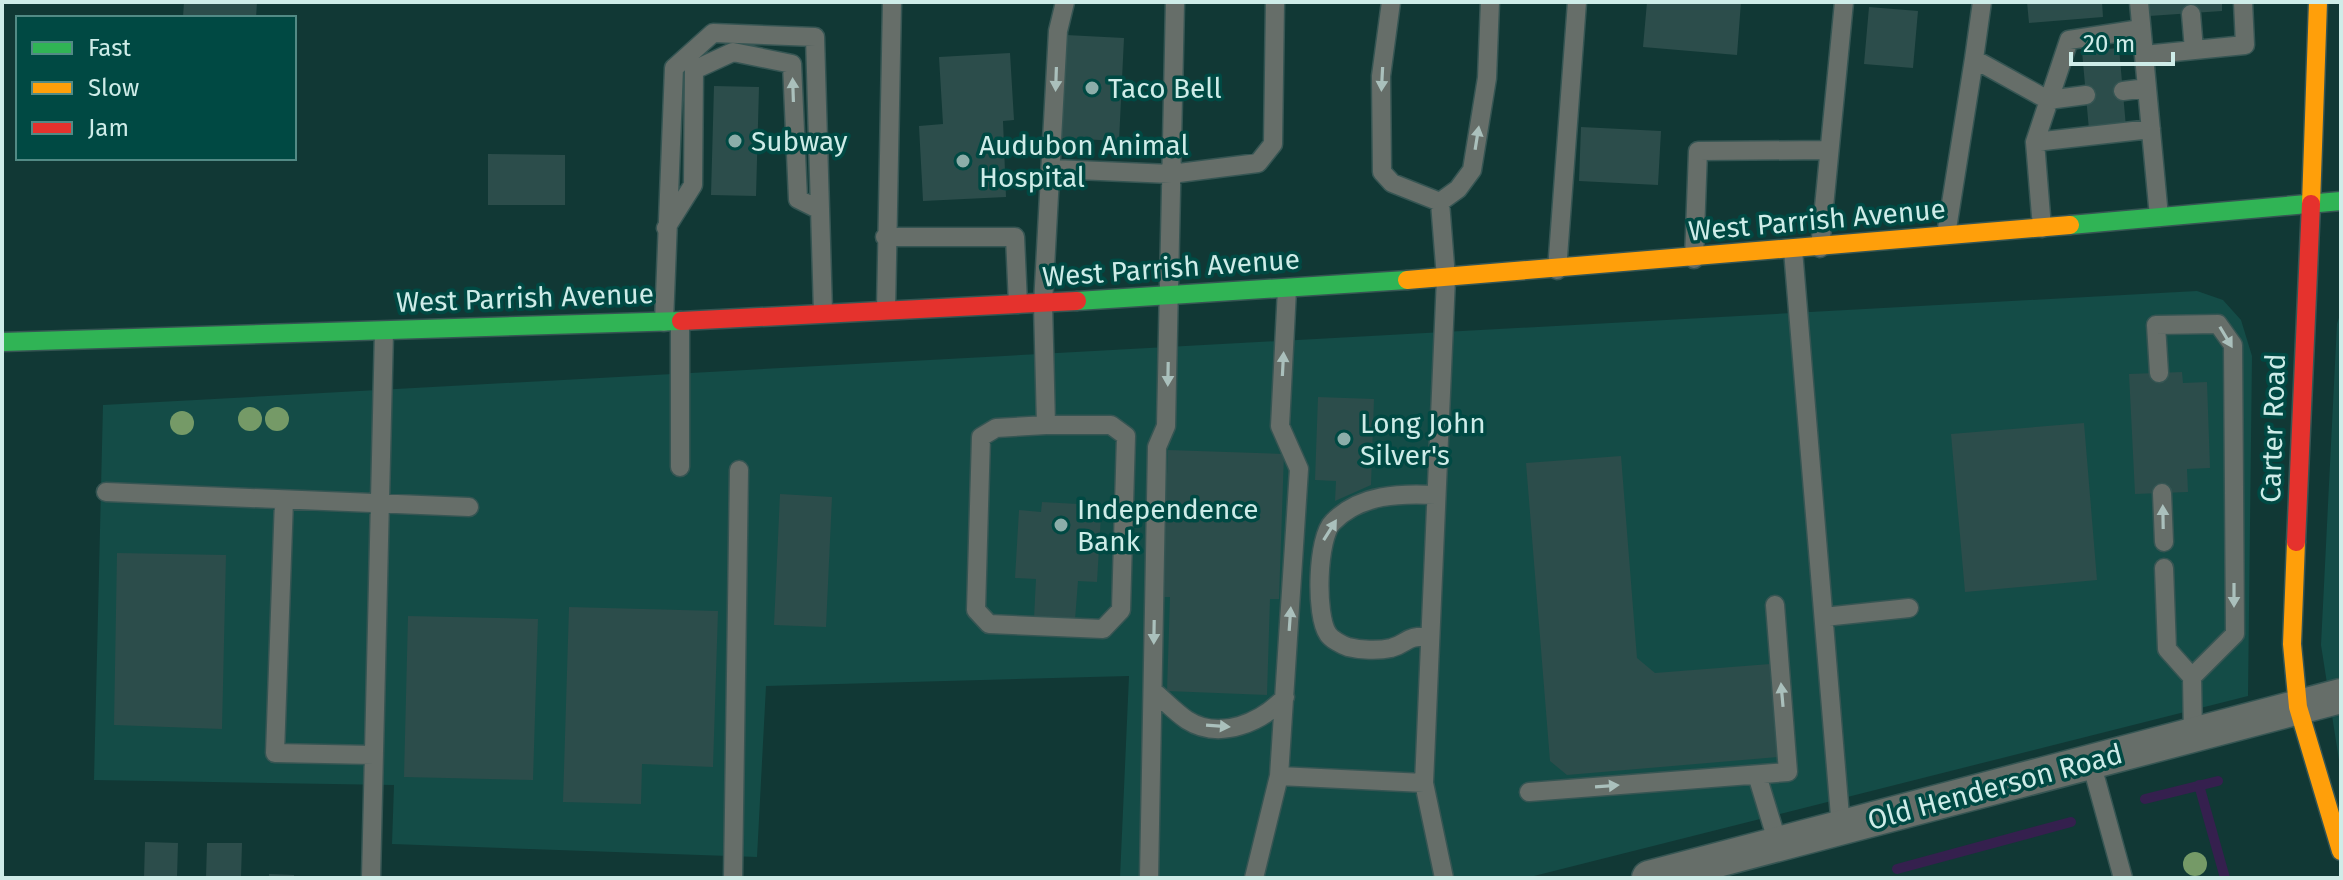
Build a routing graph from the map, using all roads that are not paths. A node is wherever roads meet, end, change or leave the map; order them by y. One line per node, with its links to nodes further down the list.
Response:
1 (892, 2): 34 (lane)
2 (1065, 2): 25 (lane, one-way to 25)
3 (1175, 2): 26 (lane)
4 (1275, 2): 26 (lane)
5 (1391, 2): 28 (lane, one-way to 28)
6 (1490, 2): 28 (lane, one-way to 6)
7 (1577, 2): 39 (lane)
8 (1844, 2): 24 (lane)
9 (1982, 2): 17 (lane)
10 (2139, 2): 14 (lane)
11 (2243, 2): 15 (lane)
12 (2318, 2): 29 (main road, Carter Road)
13 (2191, 14): 15 (lane)
14 (2141, 29): 16 (lane); 21 (lane)
15 (2194, 50): 16 (lane)
16 (2144, 55): 18 (lane)
17 (1974, 59): 21 (lane); 35 (lane)
18 (2147, 88): 19 (lane); 22 (lane)
19 (2123, 91)
20 (2086, 95): 21 (lane)
21 (2048, 100): 23 (lane)
22 (2151, 129): 23 (lane); 31 (lane)
23 (2035, 142): 33 (lane)
24 (1829, 150): 36 (lane); 38 (lane)
25 (1053, 169): 26 (lane); 43 (lane)
26 (1171, 174): 42 (lane)
27 (2341, 201): 29 (main road, West Parrish Avenue)
28 (1440, 202): 40 (lane)
29 (2311, 204): 31 (main road, West Parrish Avenue); 70 (main road, Carter Road)
30 (820, 210): 32 (lane, one-way to 32); 32 (lane); 46 (lane)
31 (2159, 217): 33 (main road, West Parrish Avenue)
32 (665, 228): 47 (lane)
33 (2042, 228): 35 (main road, West Parrish Avenue)
34 (885, 237): 44 (lane); 45 (lane)
35 (1945, 237): 36 (main road, West Parrish Avenue)
36 (1820, 248): 37 (main road, West Parrish Avenue)
37 (1793, 250): 38 (main road, West Parrish Avenue); 64 (lane)
38 (1694, 259): 39 (main road, West Parrish Avenue)
39 (1557, 270): 40 (main road, West Parrish Avenue)
40 (1446, 278): 41 (main road, West Parrish Avenue); 56 (lane)
41 (1287, 289): 42 (main road, West Parrish Avenue); 69 (lane, one-way to 41)
42 (1170, 296): 43 (main road, West Parrish Avenue); 67 (lane, one-way to 67)
43 (1043, 304): 44 (main road, West Parrish Avenue); 51 (lane)
44 (1018, 305): 45 (main road, West Parrish Avenue)
45 (886, 310): 46 (main road, West Parrish Avenue)
46 (823, 312): 47 (main road, West Parrish Avenue)
47 (672, 321): 48 (main road, West Parrish Avenue); 52 (lane)
48 (384, 331): 49 (main road, West Parrish Avenue); 58 (lane)
49 (2, 342)
50 (2159, 373): 66 (lane, one-way to 66)
51 (1046, 425): 51 (lane)
52 (680, 467)
53 (739, 470): 83 (lane)
54 (106, 492): 57 (lane)
55 (2162, 493): 60 (lane, one-way to 55)
56 (1436, 495): 65 (lane); 65 (lane, one-way to 56)
57 (284, 500): 58 (lane); 72 (lane)
58 (380, 503): 59 (lane); 72 (lane)
59 (469, 507)
60 (2164, 542)
61 (2164, 568): 66 (lane)
62 (1775, 605): 74 (lane, one-way to 62)
63 (1909, 608): 64 (lane)
64 (1824, 617): 79 (lane)
65 (1430, 637): 76 (lane)
66 (2192, 677): 71 (lane)
67 (1153, 691): 69 (lane, one-way to 69); 84 (lane)
68 (2341, 696): 70 (street, Old Henderson Road)
69 (1285, 697): 75 (lane)
70 (2298, 707): 71 (street, Old Henderson Road); 78 (main road, Carter Road)
71 (2193, 735): 73 (street, Old Henderson Road)
72 (374, 755): 82 (lane)
73 (2091, 762): 79 (street, Old Henderson Road); 88 (lane)
74 (1757, 775): 77 (lane, one-way to 74); 80 (lane)
75 (1279, 776): 76 (lane); 85 (lane)
76 (1424, 783): 86 (lane)
77 (1529, 792)
78 (2336, 819): 81 (main road, Carter Road)
79 (1841, 828): 80 (street, Old Henderson Road)
80 (1778, 844): 87 (street, Old Henderson Road)
81 (2341, 851)
82 (371, 878)
83 (733, 878)
84 (1149, 878)
85 (1254, 878)
86 (1444, 878)
87 (1649, 878)
88 (2123, 878)

